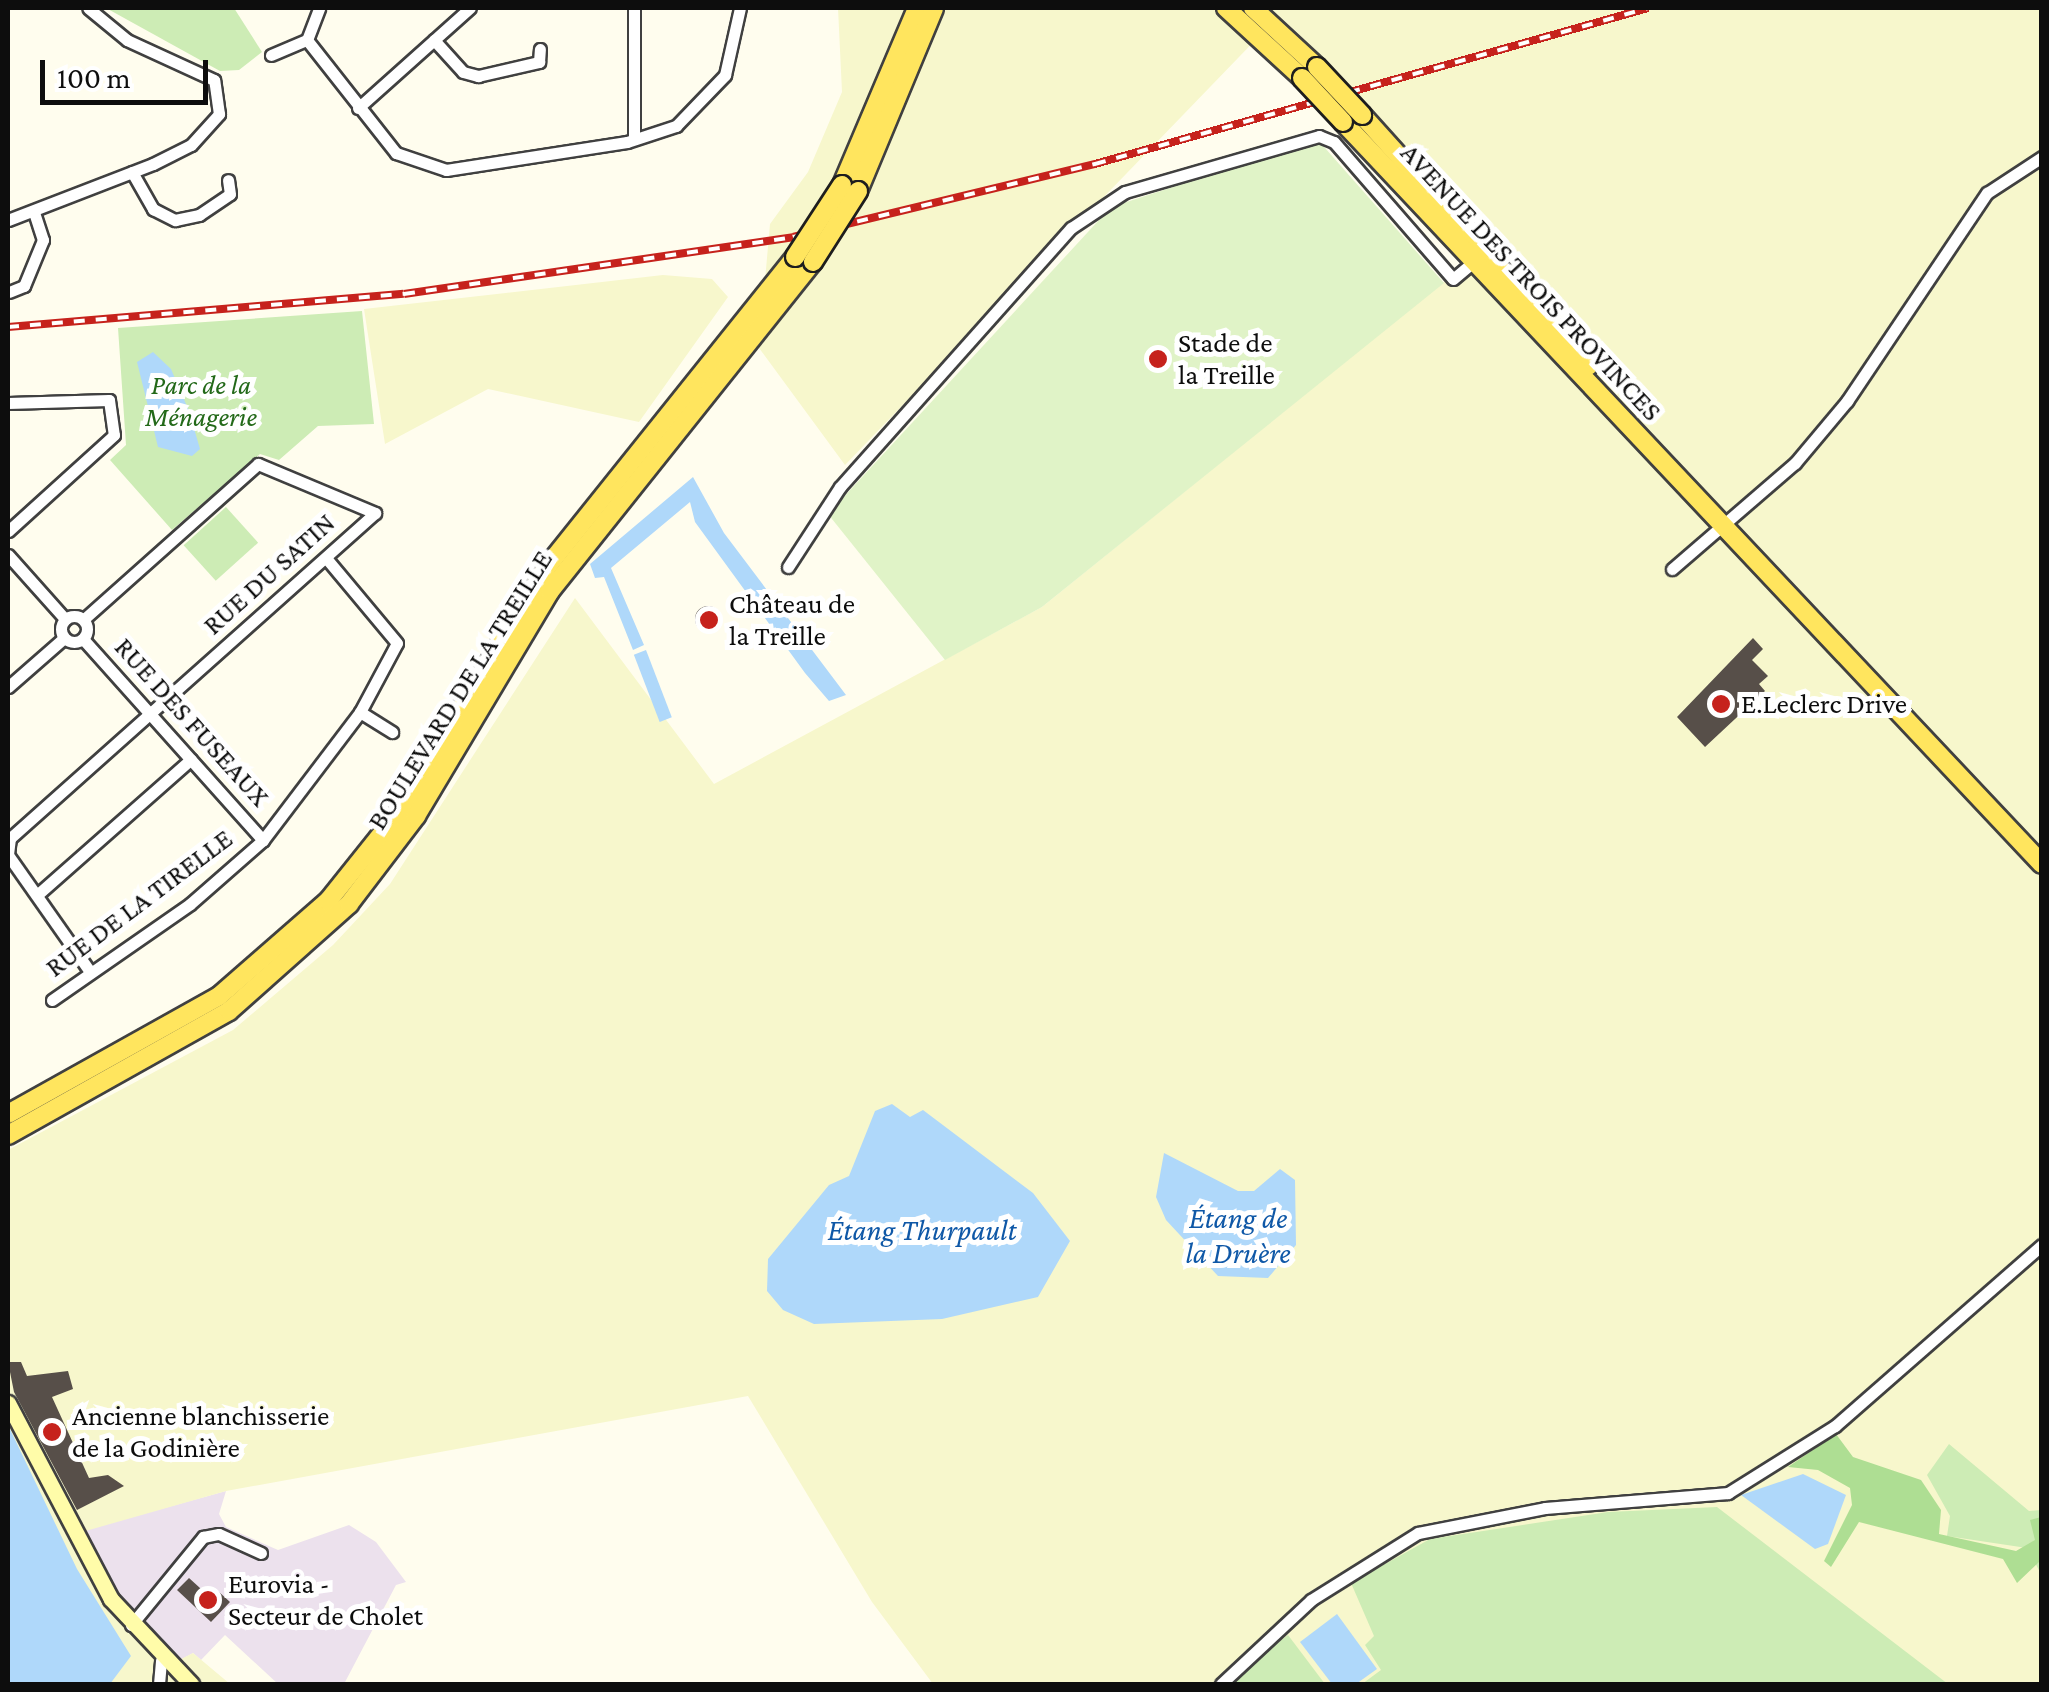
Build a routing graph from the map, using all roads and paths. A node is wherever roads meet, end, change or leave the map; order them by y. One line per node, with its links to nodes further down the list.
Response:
1 (88, 8): 18 (street)
2 (320, 8): 10 (street)
3 (470, 8): 11 (street)
4 (634, 8): 16 (street)
5 (740, 8): 16 (street)
6 (917, 8): 20 (main road, BOULEVARD DE LA TREILLE)
7 (934, 8): 20 (main road, BOULEVARD DE LA TREILLE)
8 (1226, 8): 14 (main road)
9 (1253, 8): 14 (main road)
10 (307, 40): 13 (street); 15 (street)
11 (434, 40): 12 (street); 15 (street)
12 (540, 49)
13 (271, 54)
14 (1309, 73): 23 (main road, AVENUE DES TROIS PROVINCES, bridge); 25 (main road, AVENUE DES TROIS PROVINCES, bridge)
15 (358, 108): 16 (street)
16 (634, 140)
17 (2042, 157): 29 (street)
18 (132, 172): 19 (street); 21 (street)
19 (228, 180)
20 (850, 188): 24 (main road, BOULEVARD DE LA TREILLE, bridge)
21 (34, 212): 22 (street); 26 (street)
22 (8, 220)
23 (1479, 238): 25 (street); 28 (main road, AVENUE DES TROIS PROVINCES)
24 (804, 260): 49 (main road, BOULEVARD DE LA TREILLE); 50 (main road, BOULEVARD DE LA TREILLE)
25 (1474, 262): 28 (main road, AVENUE DES TROIS PROVINCES); 33 (street)
26 (9, 292)
27 (8, 403): 30 (street)
28 (1680, 479): 29 (main road, AVENUE DES TROIS PROVINCES)
29 (1722, 524): 34 (street); 45 (main road, AVENUE DES TROIS PROVINCES)
30 (8, 532)
31 (8, 555): 35 (street)
32 (326, 558): 36 (street, RUE DU SATIN); 40 (street, RUE DU SATIN); 41 (street, RUE DE LA TIRELLE)
33 (788, 568)
34 (1672, 568)
35 (65, 619): 36 (street); 37 (street)
36 (84, 619): 38 (street)
37 (64, 638): 38 (street); 39 (street)
38 (84, 639): 40 (street, RUE DES FUSEAUX)
39 (8, 687)
40 (150, 712): 43 (street, RUE DES FUSEAUX); 46 (street, RUE DU SATIN)
41 (360, 712): 42 (street); 44 (street, RUE DE LA TIRELLE)
42 (392, 732)
43 (192, 759): 44 (street, RUE DES FUSEAUX); 46 (street)
44 (264, 840): 47 (street, RUE DE LA TIRELLE)
45 (2042, 864)
46 (37, 895): 47 (street, RUE DU SATIN)
47 (88, 969): 48 (street, RUE DE LA TIRELLE)
48 (52, 1000)
49 (8, 1114)
50 (8, 1135)
51 (2042, 1245): 58 (street)
52 (8, 1403): 54 (main road)
53 (261, 1553): 54 (street)
54 (131, 1625): 55 (main road)
55 (162, 1660): 56 (street); 57 (main road)
56 (159, 1684)
57 (191, 1684)
58 (1221, 1684)

